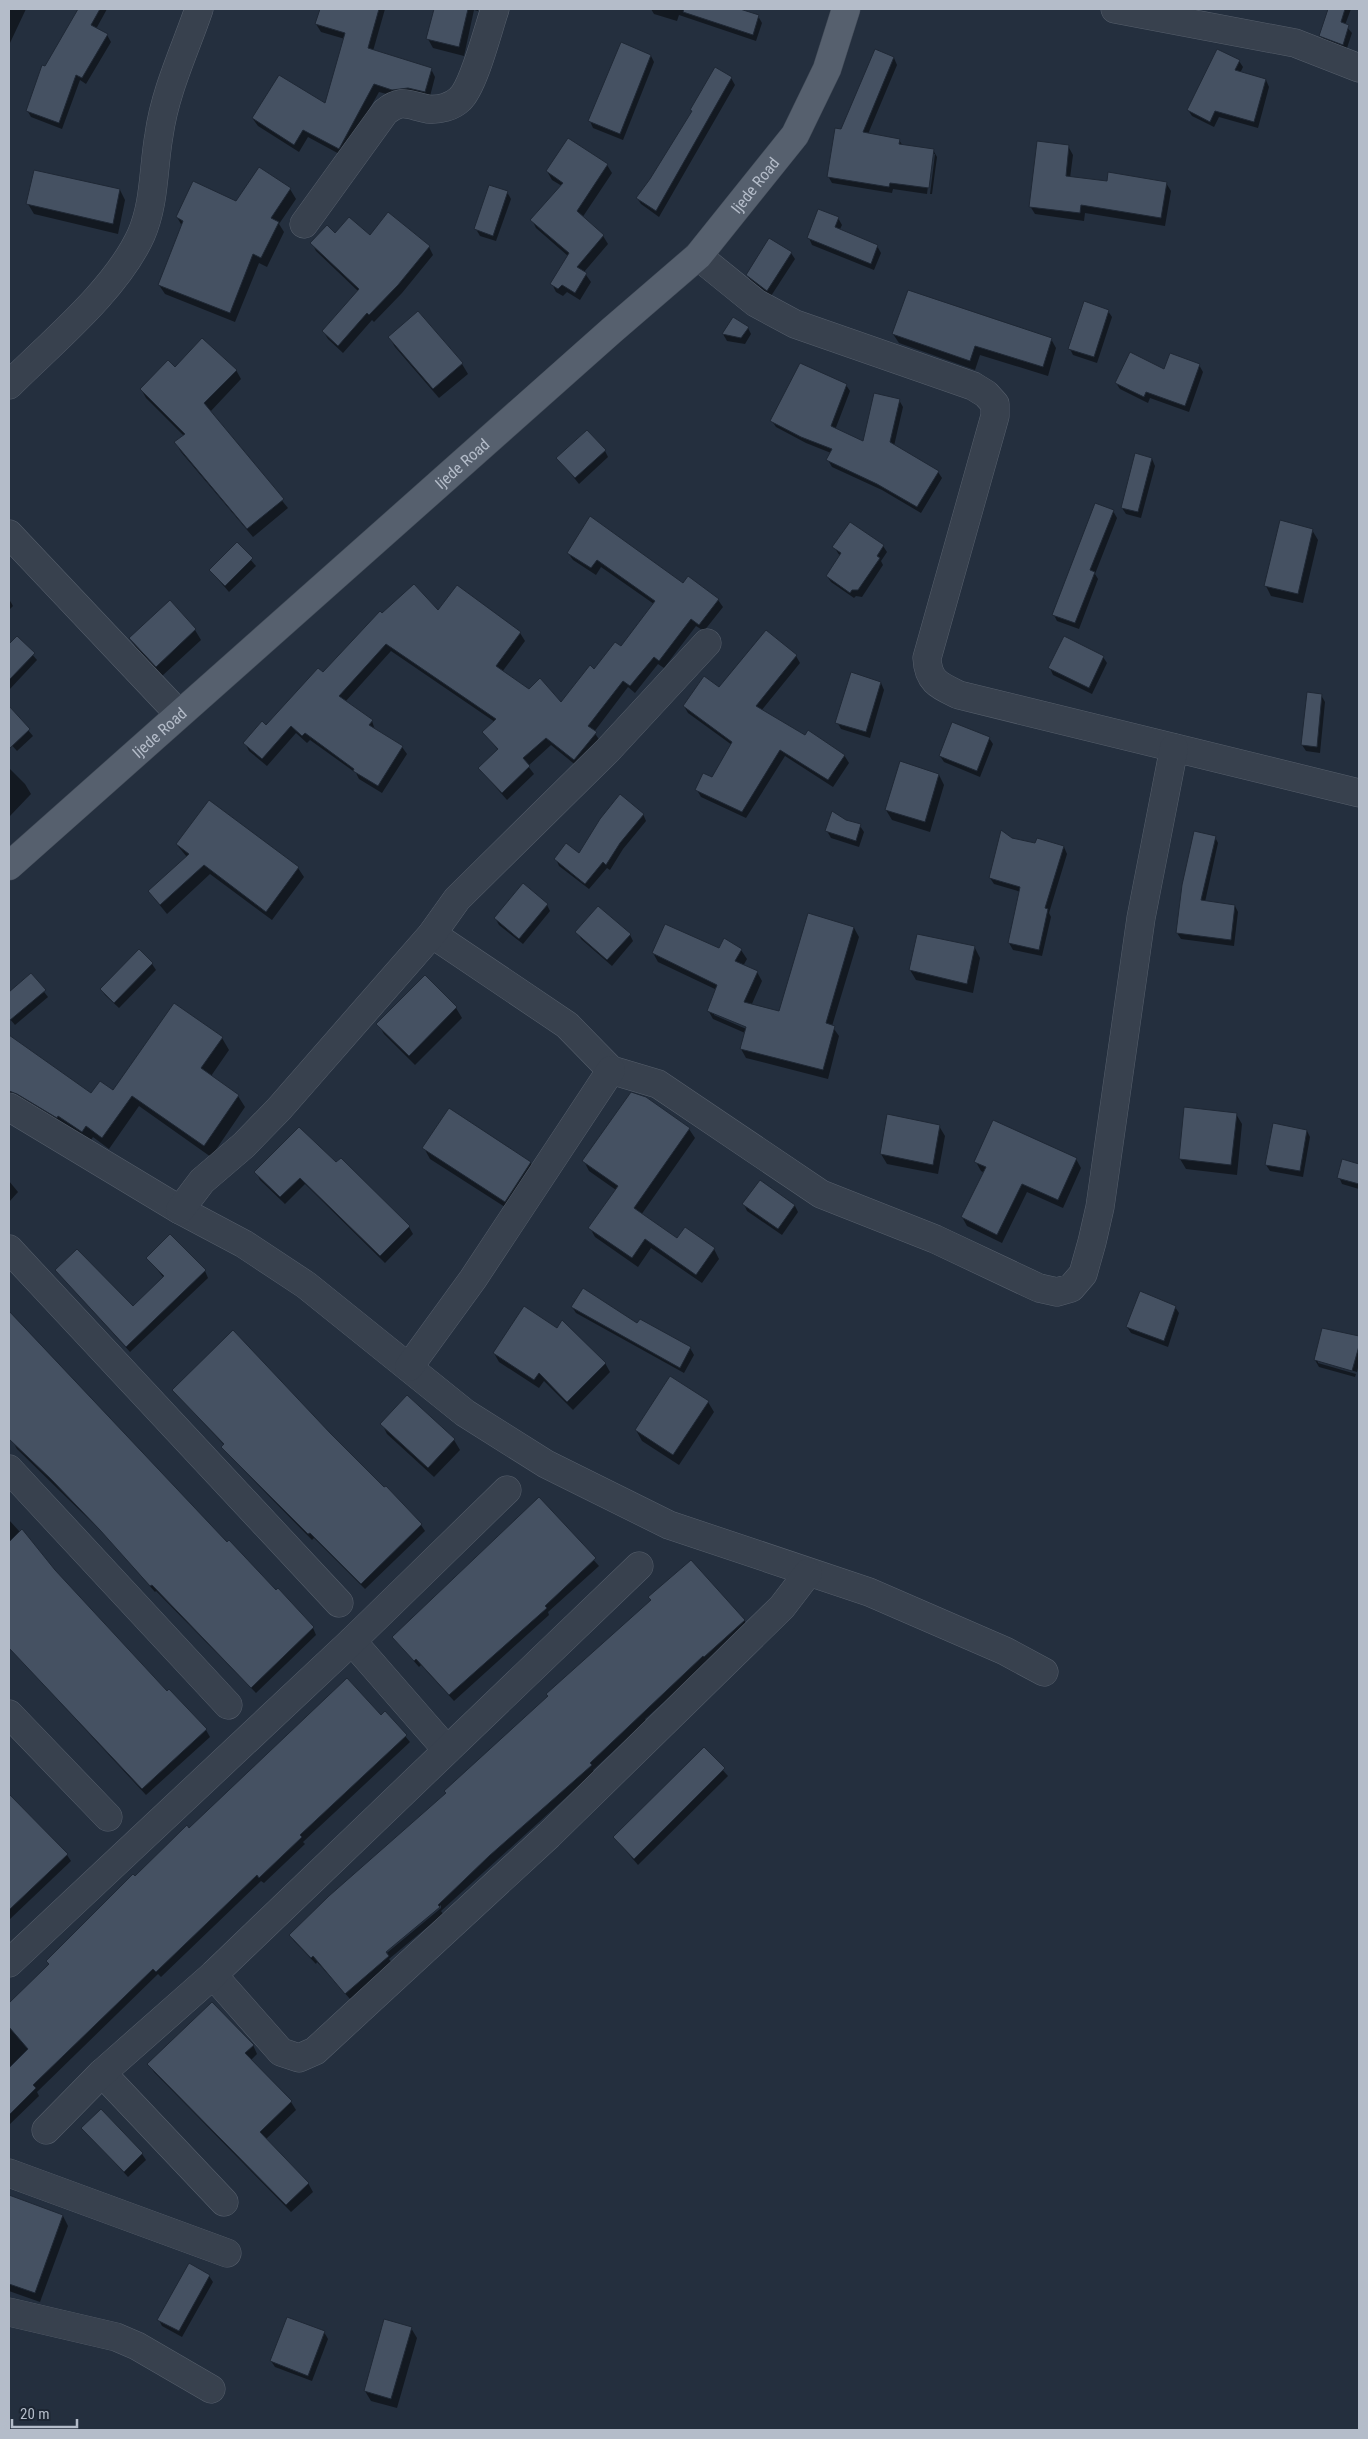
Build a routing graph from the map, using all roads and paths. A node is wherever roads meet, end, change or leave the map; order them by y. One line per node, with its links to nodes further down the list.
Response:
1 (199, 9): 8 (street)
2 (495, 9): 6 (street)
3 (846, 9): 7 (main road, Ijede Road)
4 (1114, 9): 5 (street)
5 (1359, 68)
6 (304, 224)
7 (698, 256): 11 (main road, Ijede Road); 12 (street)
8 (9, 385)
9 (9, 534): 11 (street)
10 (707, 643): 15 (street)
11 (179, 714): 14 (main road, Ijede Road)
12 (1174, 748): 13 (street); 16 (street)
13 (1359, 793)
14 (9, 866)
15 (432, 934): 16 (street); 18 (street)
16 (612, 1070): 20 (street)
17 (9, 1107): 18 (street)
18 (180, 1210): 20 (street)
19 (9, 1249): 25 (street)
20 (409, 1367): 24 (street)
21 (9, 1469): 28 (street)
22 (508, 1490): 26 (street)
23 (639, 1566): 30 (street)
24 (808, 1573): 27 (street); 33 (street)
25 (339, 1603)
26 (352, 1641): 30 (street); 32 (street)
27 (1044, 1672)
28 (228, 1706)
29 (9, 1714): 31 (street)
30 (447, 1750): 33 (street)
31 (108, 1817)
32 (9, 1963)
33 (214, 1975): 34 (street)
34 (102, 2073): 35 (street); 37 (street)
35 (46, 2130)
36 (9, 2173): 38 (street)
37 (224, 2202)
38 (227, 2253)
39 (9, 2312): 40 (street)
40 (211, 2389)

